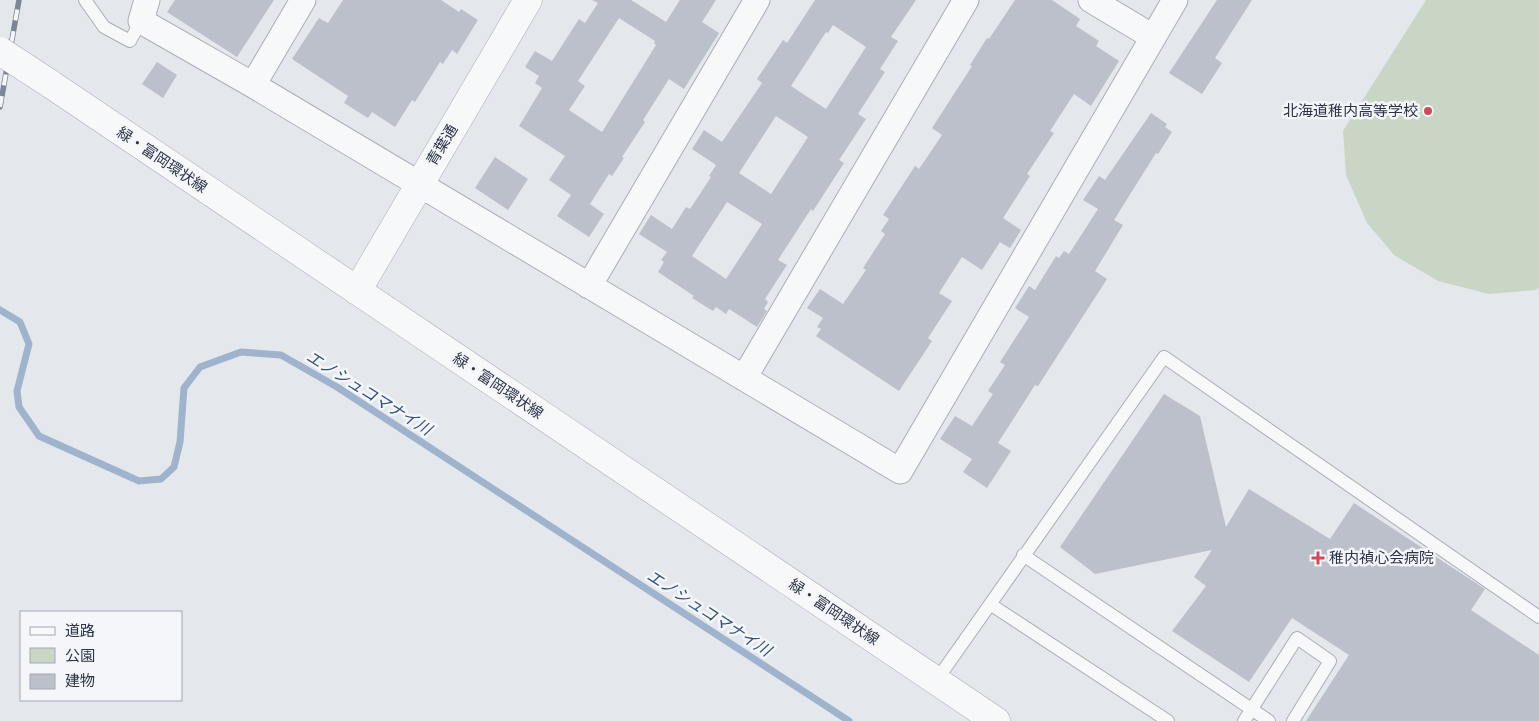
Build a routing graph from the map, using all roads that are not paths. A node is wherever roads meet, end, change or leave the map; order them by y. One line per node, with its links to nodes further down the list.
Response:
1 (85, 0): 8 (lane)
2 (303, 0): 11 (street)
3 (528, 0): 12 (street, 青葉通)
4 (757, 0): 13 (street)
5 (966, 0): 15 (street)
6 (1091, 0): 9 (street)
7 (1175, 0): 9 (street)
8 (144, 10): 11 (street)
9 (1153, 37): 15 (street)
10 (0, 51): 14 (street, 緑・富岡環状線, bridge)
11 (253, 86): 12 (street)
12 (419, 184): 13 (street); 14 (street, 青葉通)
13 (589, 286): 15 (street)
14 (357, 291): 19 (street, 緑・富岡環状線)
15 (744, 378)
16 (1023, 556): 17 (lane); 18 (lane); 20 (lane)
17 (990, 604): 19 (lane); 22 (lane)
18 (1539, 617)
19 (936, 681): 21 (street, 緑・富岡環状線)
20 (1252, 709): 23 (lane); 24 (lane); 25 (lane)
21 (996, 721)
22 (1168, 721)
23 (1244, 721)
24 (1269, 721)
25 (1293, 721)

